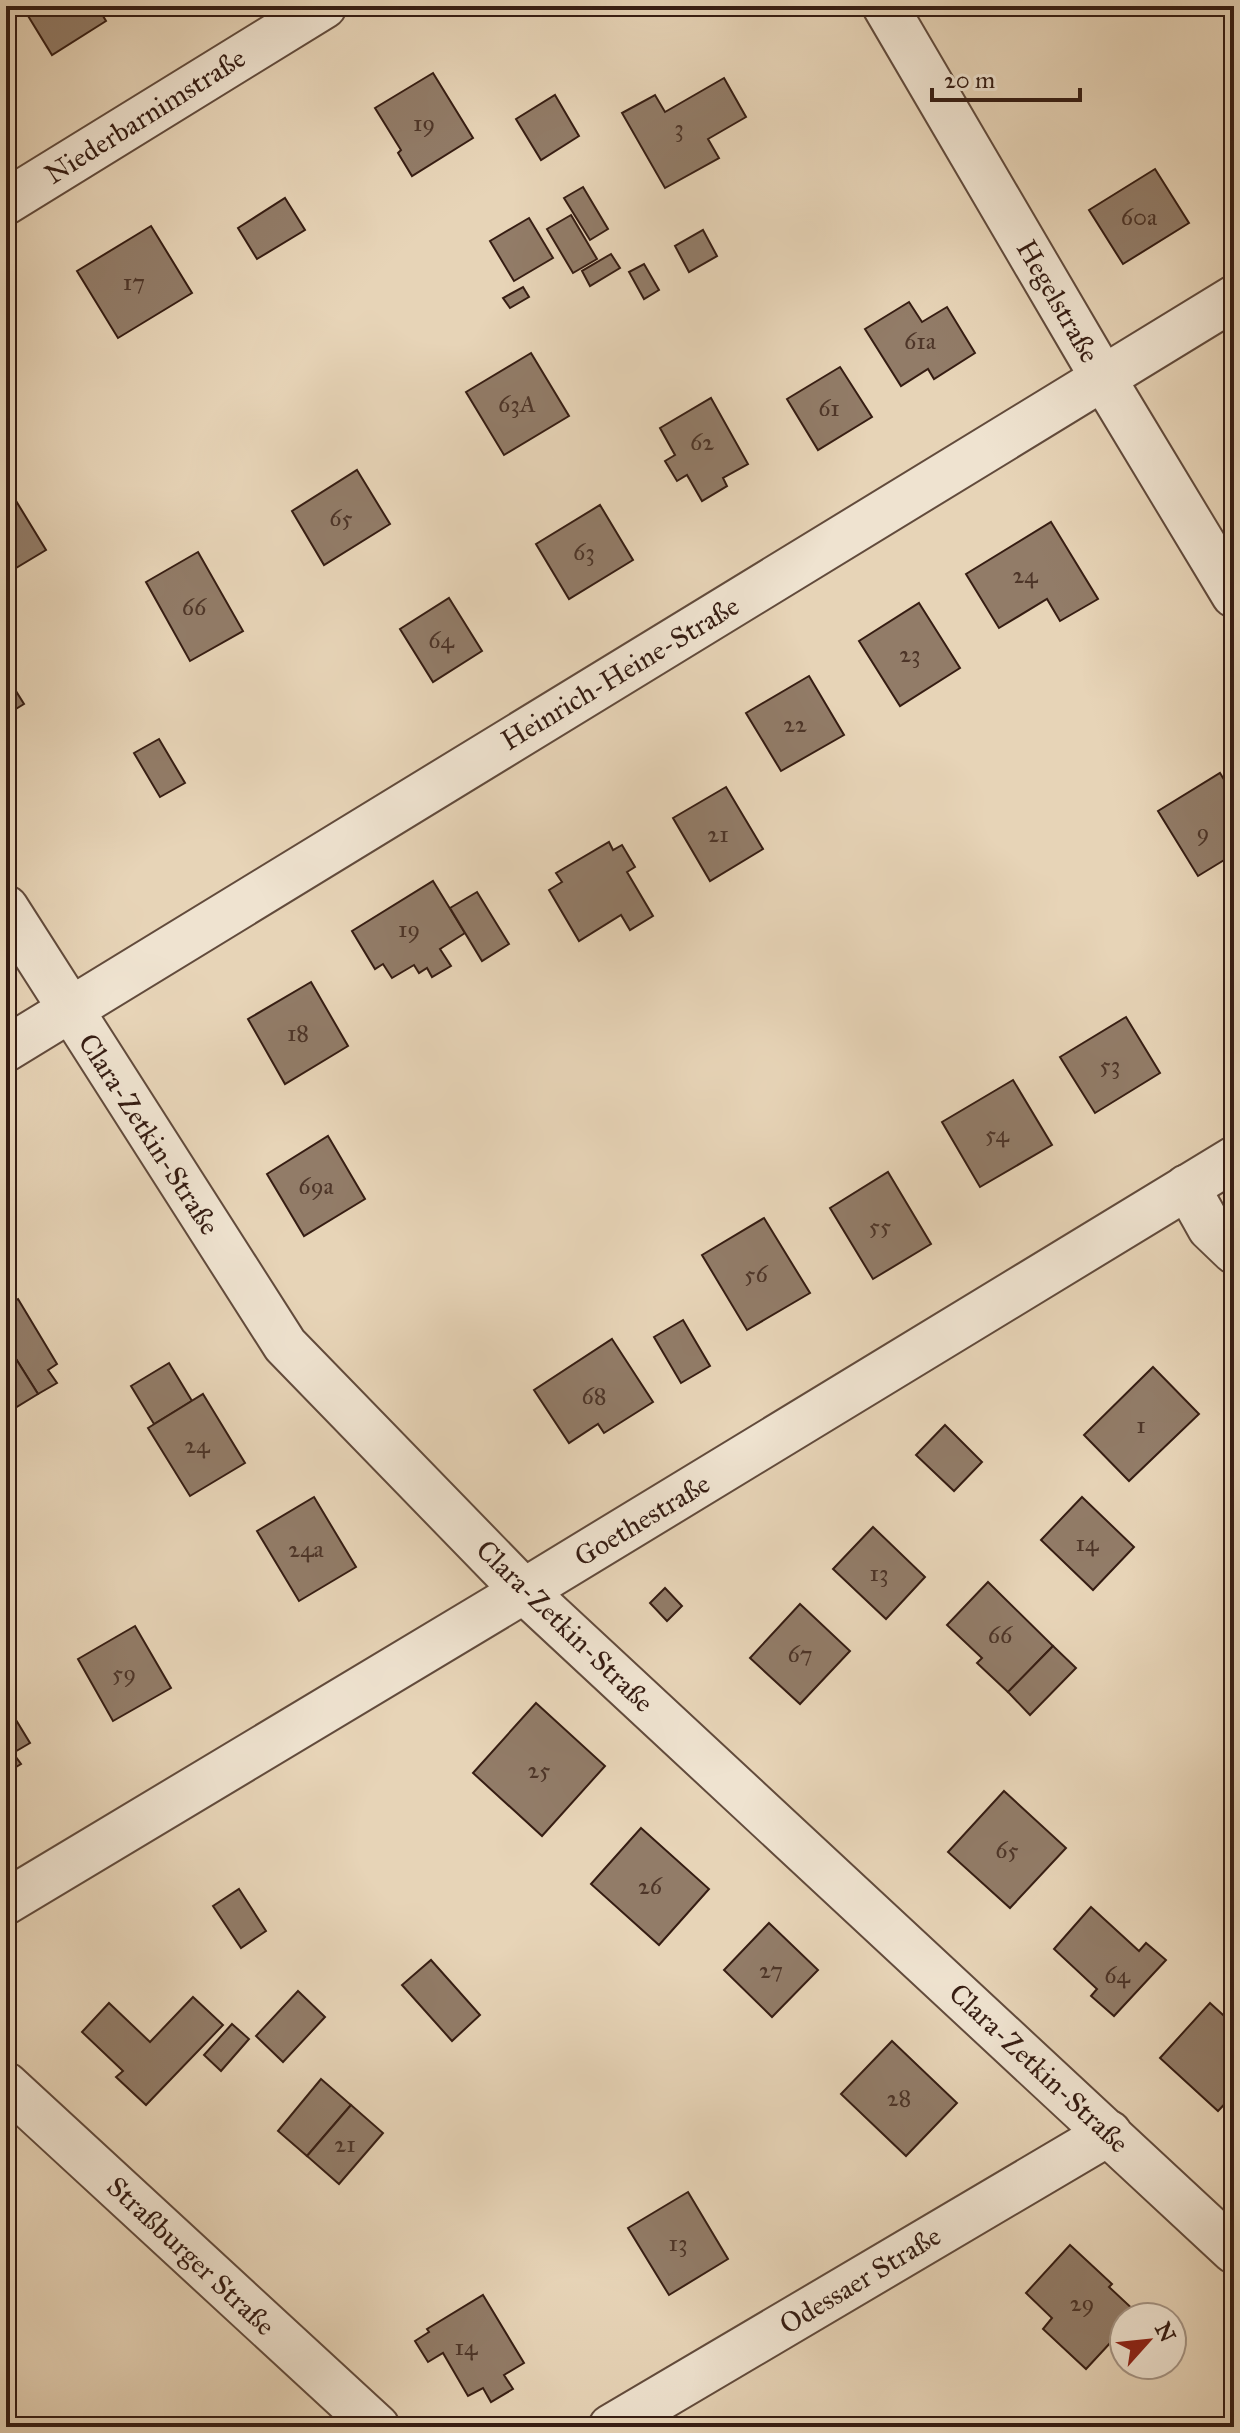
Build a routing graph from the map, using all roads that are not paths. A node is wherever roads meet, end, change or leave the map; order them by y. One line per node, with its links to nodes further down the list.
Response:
1 (324, 6): 3 (street, Niederbarnimstraße)
2 (885, 6): 5 (street, Hegelstraße)
3 (6, 202)
4 (1234, 298): 5 (street, Heinrich-Heine-Straße)
5 (1103, 378): 6 (street, Hegelstraße); 8 (street, Heinrich-Heine-Straße)
6 (1234, 595)
7 (6, 908): 8 (street, Clara-Zetkin-Straße)
8 (69, 1010): 9 (street, Heinrich-Heine-Straße); 13 (street, Clara-Zetkin-Straße)
9 (6, 1049)
10 (1234, 1159): 11 (street, Goethestraße)
11 (1187, 1187): 12 (street); 13 (street, Goethestraße)
12 (1234, 1251)
13 (524, 1591): 14 (street, Goethestraße); 16 (street, Clara-Zetkin-Straße)
14 (6, 1902)
15 (6, 2085): 18 (street, Straßburger Straße)
16 (1109, 2133): 17 (street, Clara-Zetkin-Straße); 19 (street, Odessaer Straße)
17 (1234, 2251)
18 (377, 2427)
19 (611, 2427)

